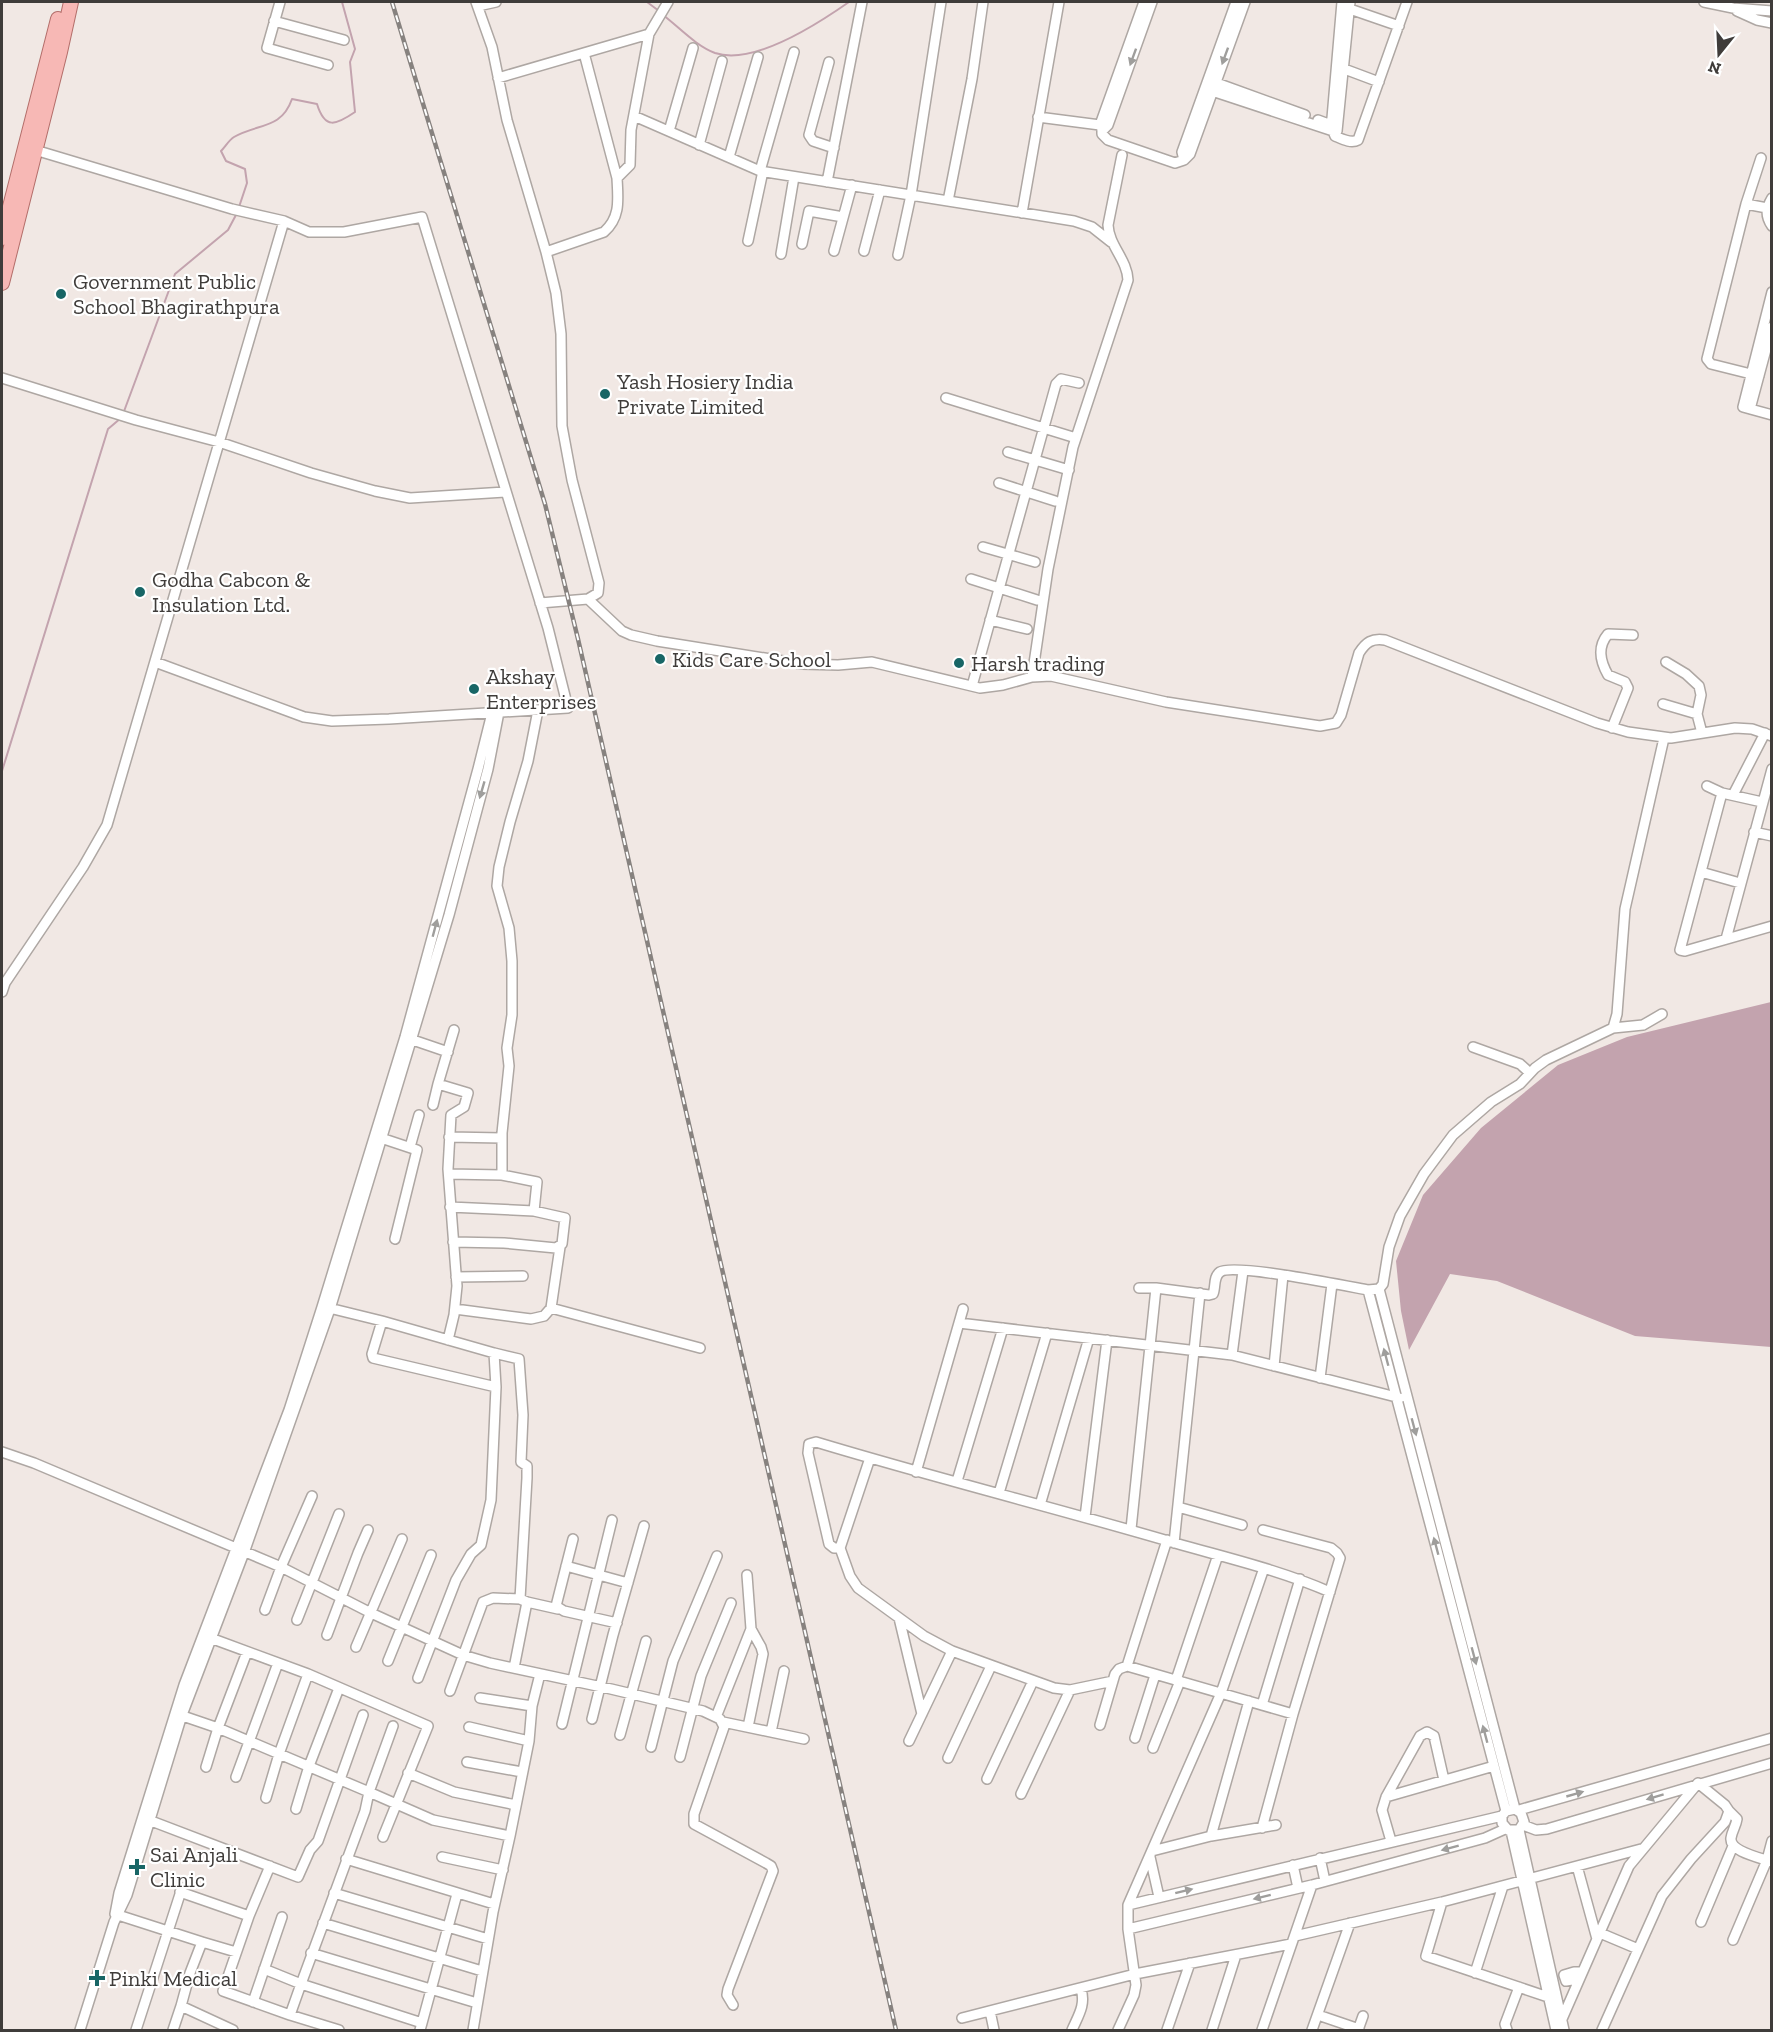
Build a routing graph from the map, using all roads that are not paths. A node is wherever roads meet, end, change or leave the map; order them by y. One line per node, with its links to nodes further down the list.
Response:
1 (62, 2): 58 (main road)
2 (71, 2): 45 (main road)
3 (280, 2): 22 (street)
4 (496, 2): 16 (street)
5 (862, 2): 44 (street)
6 (941, 2): 55 (street)
7 (983, 2): 57 (street)
8 (1059, 2): 39 (street)
9 (1144, 2): 40 (street)
10 (1152, 2): 40 (street, one-way to 40)
11 (1236, 2): 37 (street)
12 (1245, 2): 37 (street, one-way to 37)
13 (1362, 2): 19 (street)
14 (1407, 2): 24 (street)
15 (1704, 2): 18 (street)
16 (477, 4): 35 (street)
17 (667, 4): 25 (street)
18 (1719, 4): 20 (street)
19 (1348, 6): 24 (street); 34 (street)
20 (1732, 9): 21 (street); 23 (street)
21 (1772, 11)
22 (274, 21): 26 (street); 33 (street)
23 (1772, 23)
24 (1399, 26): 36 (street)
25 (649, 34): 29 (street); 38 (street)
26 (344, 40)
27 (693, 48): 41 (street)
28 (794, 52): 49 (street)
29 (584, 53): 35 (street); 51 (street)
30 (758, 57): 47 (street)
31 (722, 62): 43 (street)
32 (829, 62): 44 (street)
33 (328, 65)
34 (1340, 68): 36 (street); 37 (street); 42 (street)
35 (498, 78): 71 (street)
36 (1379, 82): 42 (street)
37 (1211, 86): 40 (street); 42 (street)
38 (634, 116): 41 (street); 51 (street)
39 (1038, 117): 40 (street); 61 (street)
40 (1101, 128)
41 (669, 131): 43 (street)
42 (1333, 131)
43 (699, 145): 47 (street)
44 (834, 148): 52 (street)
45 (35, 150): 63 (street); 74 (main road)
46 (1122, 155): 67 (street)
47 (729, 158): 49 (street)
48 (1761, 158): 59 (street)
49 (761, 171): 50 (street); 66 (street)
50 (794, 177): 52 (street); 72 (street)
51 (617, 178): 71 (street)
52 (827, 182): 53 (street)
53 (852, 185): 54 (street); 62 (street)
54 (880, 190): 55 (street); 70 (street)
55 (911, 195): 57 (street); 73 (street)
56 (1772, 198): 60 (street)
57 (948, 201): 61 (street)
58 (6, 202): 65 (main road)
59 (1746, 204): 60 (street); 77 (street)
60 (1767, 208): 64 (street)
61 (1022, 213): 67 (street)
62 (843, 218): 68 (street); 69 (street)
63 (284, 221): 84 (street); 89 (street)
64 (1772, 226)
65 (2, 238)
66 (748, 241)
67 (1111, 242): 83 (street)
68 (802, 244)
69 (834, 251)
70 (864, 251)
71 (546, 252): 97 (street)
72 (781, 254)
73 (898, 255)
74 (2, 283)
75 (1772, 292): 77 (street)
76 (1772, 327): 77 (street)
77 (1755, 375): 81 (street)
78 (2, 378): 84 (street)
79 (1079, 383): 82 (street)
80 (946, 398): 82 (street)
81 (1772, 416)
82 (1044, 429): 83 (street); 86 (street)
83 (1076, 438): 87 (street)
84 (219, 442): 89 (street); 103 (street)
85 (1008, 452): 86 (street)
86 (1035, 460): 87 (street); 90 (street)
87 (1069, 470): 105 (street)
88 (999, 483): 90 (street)
89 (505, 492): 99 (street)
90 (1026, 492): 91 (street); 93 (street)
91 (1055, 501)
92 (982, 547): 93 (street)
93 (1008, 554): 94 (street); 96 (street)
94 (1035, 562)
95 (971, 579): 96 (street)
96 (999, 587): 98 (street); 100 (street)
97 (588, 599): 99 (street); 106 (street)
98 (1037, 600)
99 (540, 603): 108 (street)
100 (990, 620): 101 (street); 106 (street)
101 (1028, 629)
102 (1633, 635): 111 (street)
103 (155, 662): 109 (street); 126 (street)
104 (1666, 662): 110 (street)
105 (1032, 677): 106 (street); 111 (street)
106 (972, 686)
107 (1663, 704): 110 (street)
108 (538, 710): 109 (street); 139 (street)
109 (496, 712): 130 (street)
110 (1696, 714): 112 (street)
111 (1612, 728): 114 (street)
112 (1702, 734): 113 (street); 114 (street)
113 (1768, 735): 118 (street)
114 (1664, 738): 128 (street)
115 (1772, 769): 119 (street)
116 (1707, 786): 117 (street)
117 (1722, 793): 118 (street); 122 (street)
118 (1733, 795): 119 (street)
119 (1762, 802): 120 (street)
120 (1754, 832): 121 (street); 123 (street)
121 (1772, 836)
122 (1701, 872): 123 (street); 125 (street)
123 (1740, 883): 125 (street)
124 (1771, 925): 125 (street)
125 (1726, 939)
126 (2, 992)
127 (1662, 1014): 128 (street)
128 (1613, 1028): 133 (street)
129 (454, 1030): 132 (street)
130 (408, 1038): 132 (street); 137 (street)
131 (1473, 1047): 133 (street)
132 (448, 1052): 134 (street)
133 (1530, 1073): 155 (street)
134 (438, 1084): 135 (street); 138 (street)
135 (433, 1105)
136 (419, 1115): 140 (street)
137 (379, 1134): 140 (street); 158 (street)
138 (449, 1137): 139 (street); 141 (street)
139 (502, 1138): 142 (street)
140 (410, 1147): 145 (street)
141 (449, 1174): 142 (street); 143 (street)
142 (502, 1175): 144 (street)
143 (450, 1207): 144 (street); 146 (street)
144 (534, 1211): 147 (street)
145 (395, 1239)
146 (453, 1242): 147 (street); 151 (street)
147 (560, 1247): 160 (street)
148 (1243, 1271): 149 (street); 157 (street); 173 (street)
149 (1283, 1275): 152 (street); 174 (street)
150 (523, 1276): 151 (street)
151 (456, 1278): 159 (street)
152 (1332, 1284): 156 (street); 175 (street)
153 (1139, 1288): 154 (street)
154 (1156, 1288): 157 (street); 169 (street)
155 (1379, 1289): 156 (street); 178 (street)
156 (1368, 1290): 177 (street, one-way to 156)
157 (1200, 1293): 171 (street)
158 (326, 1308): 162 (street); 199 (street)
159 (455, 1308): 160 (street); 167 (street)
160 (551, 1308): 170 (street)
161 (963, 1309): 163 (street)
162 (382, 1321): 167 (street); 176 (street)
163 (959, 1323): 164 (street); 181 (street)
164 (1003, 1328): 165 (street); 182 (street)
165 (1047, 1333): 166 (street); 183 (street)
166 (1089, 1338): 168 (street); 185 (street)
167 (448, 1340): 172 (street)
168 (1107, 1340): 169 (street); 188 (street)
169 (1150, 1345): 171 (street); 192 (street)
170 (700, 1348)
171 (1193, 1351): 173 (street); 186 (street)
172 (494, 1353): 176 (street); 213 (street)
173 (1232, 1355): 174 (street)
174 (1274, 1366): 175 (street)
175 (1320, 1378): 177 (street)
176 (496, 1387): 227 (street)
177 (1397, 1397): 178 (street); 286 (street, one-way to 177)
178 (1407, 1400): 303 (street, one-way to 303)
179 (2, 1452): 199 (street)
180 (870, 1458): 181 (street); 198 (street); 198 (street)
181 (916, 1472): 182 (street)
182 (957, 1481): 183 (street)
183 (999, 1493): 185 (street)
184 (312, 1496): 203 (street)
185 (1040, 1504): 188 (street)
186 (1178, 1507): 190 (street); 197 (street)
187 (339, 1514): 209 (street)
188 (1085, 1517): 192 (street)
189 (612, 1520): 206 (street)
190 (1242, 1525)
191 (644, 1526): 210 (street)
192 (1131, 1529): 197 (street)
193 (368, 1530): 212 (street)
194 (1263, 1530): 211 (street)
195 (402, 1539): 217 (street)
196 (573, 1539): 204 (street)
197 (1171, 1542): 201 (street); 235 (street)
198 (840, 1548): 219 (street)
199 (241, 1549): 203 (street); 225 (street)
200 (431, 1555): 222 (street)
201 (1218, 1555): 205 (street); 245 (street)
202 (717, 1556): 253 (street)
203 (281, 1566): 209 (street); 216 (street)
204 (566, 1566): 206 (street); 215 (street)
205 (1264, 1568): 208 (street); 250 (street)
206 (598, 1575): 210 (street); 218 (street)
207 (747, 1575): 223 (street)
208 (1300, 1579): 211 (street); 255 (street)
209 (311, 1582): 212 (street); 220 (street)
210 (628, 1583): 221 (street)
211 (1330, 1592): 260 (street)
212 (341, 1598): 217 (street); 224 (street)
213 (523, 1601): 215 (street); 231 (street); 236 (street)
214 (731, 1603): 257 (street)
215 (558, 1609): 218 (street)
216 (265, 1610)
217 (371, 1613): 222 (street); 228 (street)
218 (588, 1616): 221 (street); 242 (street)
219 (898, 1618): 229 (street); 259 (street)
220 (297, 1620)
221 (616, 1623): 246 (street)
222 (401, 1627): 227 (street); 232 (street)
223 (751, 1629): 263 (street); 267 (street)
224 (327, 1635)
225 (207, 1636): 230 (street); 258 (street)
226 (646, 1641): 251 (street)
227 (433, 1642): 231 (street); 241 (street)
228 (356, 1647)
229 (952, 1651): 234 (street); 259 (street)
230 (247, 1652): 233 (street); 269 (street)
231 (463, 1655): 236 (street); 249 (street)
232 (388, 1661)
233 (278, 1663): 238 (street); 275 (street)
234 (991, 1665): 243 (street); 282 (street)
235 (1127, 1666): 240 (street); 244 (street)
236 (514, 1668): 239 (street)
237 (784, 1671): 270 (street)
238 (308, 1674): 247 (street); 280 (street)
239 (540, 1674): 242 (street); 256 (street)
240 (1155, 1675): 245 (street); 272 (street)
241 (418, 1678)
242 (572, 1681): 246 (street); 264 (street)
243 (1033, 1681): 248 (street); 291 (street)
244 (1113, 1681): 248 (street); 265 (street)
245 (1178, 1681): 250 (street); 279 (street)
246 (600, 1687): 251 (street); 262 (street)
247 (339, 1688): 285 (street); 289 (street)
248 (1070, 1690): 296 (street)
249 (450, 1691)
250 (1221, 1693): 254 (street); 315 (street)
251 (631, 1694): 253 (street); 271 (street)
252 (480, 1698): 256 (street)
253 (662, 1701): 257 (street); 278 (street)
254 (1249, 1701): 255 (street); 309 (street)
255 (1262, 1705): 260 (street)
256 (532, 1706): 276 (street)
257 (692, 1709): 263 (street); 281 (street)
258 (178, 1714): 269 (street); 304 (street)
259 (922, 1714): 277 (street)
260 (1293, 1714): 306 (street)
261 (363, 1715): 292 (street)
262 (592, 1719)
263 (719, 1720): 267 (street); 368 (street)
264 (562, 1724)
265 (1100, 1725)
266 (393, 1726): 295 (street)
267 (747, 1726): 270 (street)
268 (469, 1727): 276 (street)
269 (218, 1728): 275 (street); 287 (street)
270 (771, 1732): 274 (street)
271 (620, 1736)
272 (1135, 1738)
273 (1772, 1738): 303 (street, one-way to 273)
274 (804, 1739)
275 (249, 1741): 280 (street); 290 (street)
276 (529, 1741): 288 (street)
277 (909, 1741)
278 (651, 1747)
279 (1153, 1748)
280 (279, 1754): 285 (street); 298 (street)
281 (680, 1757)
282 (948, 1758)
283 (466, 1762): 288 (street)
284 (1772, 1763): 294 (street)
285 (309, 1766): 292 (street); 301 (street)
286 (1494, 1766): 293 (street); 303 (street)
287 (206, 1767)
288 (522, 1772): 300 (street)
289 (408, 1773): 299 (street); 300 (street)
290 (236, 1777)
291 (987, 1779)
292 (341, 1780): 295 (street); 321 (street)
293 (1444, 1780): 297 (street); 297 (street)
294 (1698, 1783): 302 (street); 307 (street, one-way to 307); 314 (street)
295 (369, 1792): 299 (street); 318 (street)
296 (1021, 1794)
297 (1386, 1797): 311 (street)
298 (266, 1798)
299 (396, 1804): 308 (street); 310 (street)
300 (516, 1805): 308 (street)
301 (296, 1809)
302 (1729, 1811): 313 (street); 349 (street)
303 (1510, 1812): 307 (street); 307 (street); 311 (street)
304 (147, 1820): 321 (street); 337 (street)
305 (1276, 1825): 306 (street)
306 (1262, 1828): 309 (street)
307 (1514, 1829): 324 (street); 325 (street, one-way to 325)
308 (510, 1836): 323 (street)
309 (1211, 1836): 315 (street)
310 (383, 1837)
311 (1391, 1841): 317 (street)
312 (1772, 1841): 319 (street)
313 (1733, 1846): 319 (street); 338 (street)
314 (1641, 1849): 322 (street); 344 (street)
315 (1151, 1854): 331 (street); 334 (street)
316 (442, 1857): 323 (street)
317 (1320, 1858): 320 (street); 325 (street)
318 (346, 1859): 329 (street); 330 (street)
319 (1769, 1861): 347 (street)
320 (1293, 1864): 328 (street); 331 (street, one-way to 320)
321 (270, 1866): 335 (street)
322 (1577, 1866): 324 (street); 344 (street)
323 (503, 1870): 333 (street)
324 (1526, 1880): 327 (street); 357 (street); 365 (street)
325 (1325, 1881): 326 (street)
326 (1312, 1885): 328 (street); 346 (street)
327 (1503, 1886): 332 (street); 359 (street)
328 (1299, 1888): 342 (street, one-way to 342)
329 (334, 1893): 339 (street); 341 (street)
330 (457, 1894): 333 (street); 341 (street)
331 (1159, 1897): 334 (street)
332 (1442, 1902): 340 (street); 359 (street)
333 (494, 1904): 345 (street)
334 (1128, 1905): 342 (street)
335 (249, 1916): 343 (street); 350 (street)
336 (282, 1917): 355 (street)
337 (116, 1919): 343 (street); 379 (street)
338 (1701, 1922)
339 (323, 1923): 351 (street); 353 (street)
340 (1350, 1923): 346 (street); 372 (street)
341 (448, 1926): 345 (street); 353 (street)
342 (1128, 1929): 360 (street)
343 (168, 1932): 348 (street); 380 (street)
344 (1598, 1936): 349 (street); 358 (street)
345 (488, 1939): 356 (street)
346 (1293, 1940): 352 (street); 390 (street)
347 (1733, 1940)
348 (202, 1942): 350 (street); 369 (street)
349 (1638, 1949): 393 (street)
350 (236, 1952): 366 (street)
351 (311, 1953): 361 (street); 364 (street)
352 (1236, 1955): 354 (street); 389 (street)
353 (440, 1958): 356 (street); 364 (street)
354 (1190, 1963): 360 (street); 388 (street)
355 (264, 1969): 361 (street); 366 (street)
356 (482, 1971): 367 (street)
357 (1551, 1972): 358 (street); 375 (street)
358 (1582, 1972): 375 (street)
359 (1475, 1973): 362 (street)
360 (1135, 1974): 363 (street); 387 (street)
361 (301, 1984): 371 (street); 376 (street)
362 (1519, 1987): 365 (street); 392 (street)
363 (1081, 1989): 370 (street); 386 (street)
364 (431, 1990): 367 (street); 376 (street)
365 (1548, 1997): 378 (street)
366 (253, 2002): 371 (street)
367 (477, 2003): 384 (street)
368 (733, 2005)
369 (181, 2006): 381 (street); 382 (street)
370 (990, 2011): 374 (street); 385 (street)
371 (290, 2015): 383 (street)
372 (1318, 2015): 377 (street); 391 (street)
373 (1363, 2016): 377 (street)
374 (962, 2018)
375 (1562, 2019): 378 (street)
376 (421, 2027)
377 (1358, 2030)
378 (1560, 2030)
379 (80, 2031)
380 (136, 2031)
381 (173, 2031)
382 (233, 2031)
383 (339, 2031)
384 (473, 2031)
385 (994, 2031)
386 (1072, 2031)
387 (1118, 2031)
388 (1167, 2031)
389 (1212, 2031)
390 (1262, 2031)
391 (1312, 2031)
392 (1507, 2031)
393 (1602, 2031)

